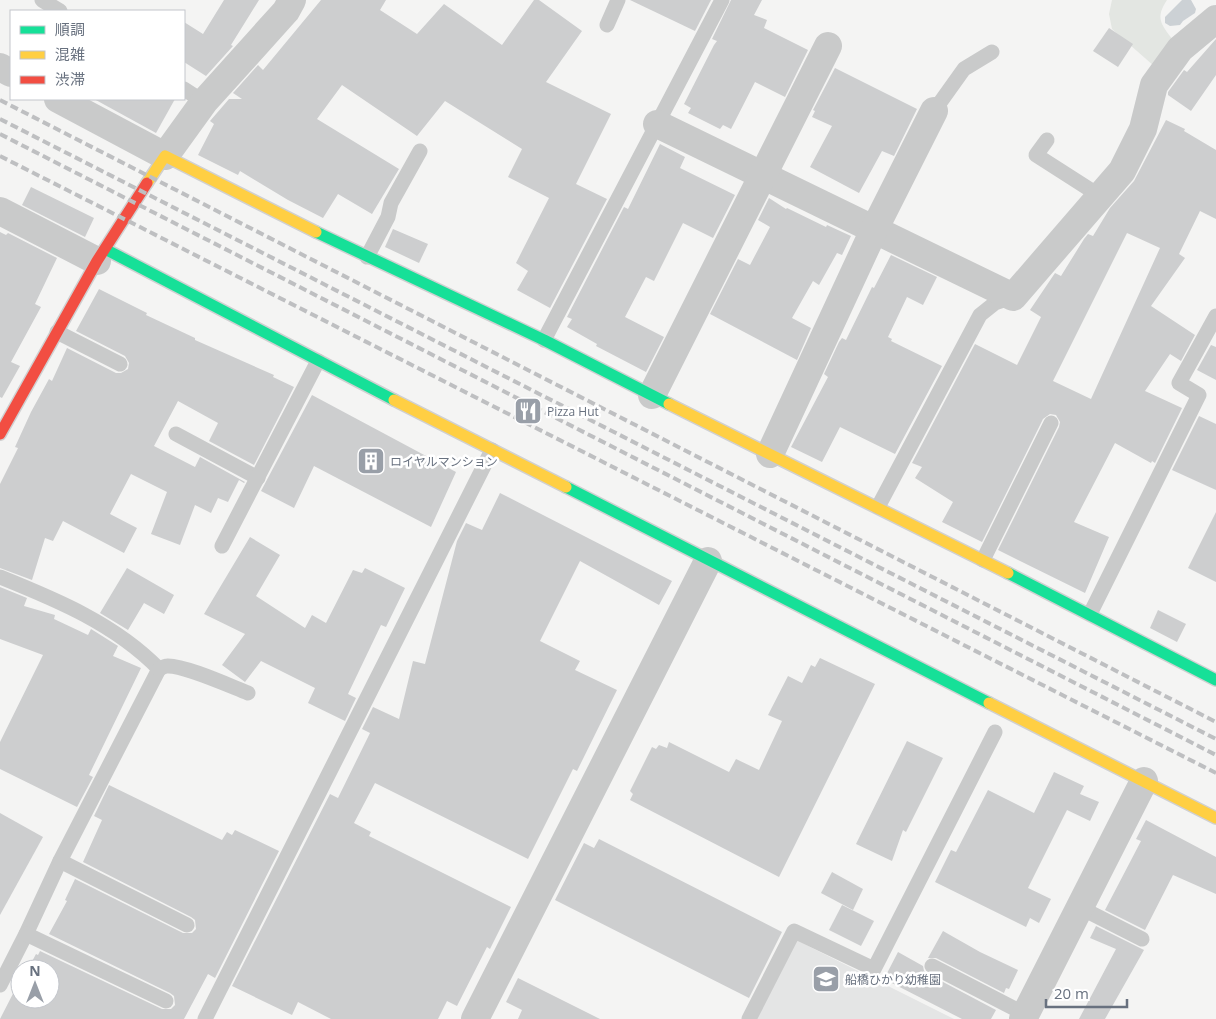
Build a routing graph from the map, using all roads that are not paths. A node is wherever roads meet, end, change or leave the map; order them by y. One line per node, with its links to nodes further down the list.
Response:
1 (42, 0): 5 (lane)
2 (292, 0): 10 (street)
3 (618, 0): 7 (lane)
4 (722, 0): 13 (lane)
5 (58, 10)
6 (1216, 19): 18 (street)
7 (607, 25)
8 (828, 46): 17 (street)
9 (992, 52): 12 (lane)
10 (194, 95): 16 (street)
11 (60, 100): 16 (street)
12 (934, 111): 20 (street)
13 (657, 124): 17 (street); 26 (lane)
14 (1046, 140): 18 (lane)
15 (420, 151): 22 (lane)
16 (165, 156): 21 (street); 22 (street)
17 (762, 175): 20 (street); 29 (street)
18 (1100, 196): 23 (street)
19 (0, 211): 21 (street)
20 (874, 230): 23 (street); 34 (street)
21 (101, 255): 25 (street); 27 (street)
22 (367, 257): 26 (street)
23 (1013, 297): 36 (lane)
24 (1216, 316): 41 (lane)
25 (57, 332): 28 (lane); 31 (street)
26 (544, 340): 29 (street)
27 (318, 361): 33 (street); 35 (lane)
28 (120, 364)
29 (652, 395): 34 (street)
30 (1051, 423): 38 (lane)
31 (0, 434)
32 (176, 434): 35 (lane)
33 (492, 450): 39 (street); 57 (lane)
34 (770, 454): 36 (street)
35 (258, 478): 37 (lane)
36 (878, 507): 38 (street)
37 (222, 546)
38 (983, 560): 41 (street)
39 (708, 561): 46 (street); 58 (street)
40 (0, 577): 42 (lane)
41 (1090, 614): 43 (street)
42 (159, 669): 44 (lane); 48 (lane)
43 (1216, 680)
44 (248, 693)
45 (995, 732): 59 (lane)
46 (1144, 781): 47 (street); 49 (street)
47 (1216, 818)
48 (60, 861): 50 (lane); 51 (lane)
49 (1079, 907): 52 (lane); 56 (street)
50 (187, 925)
51 (26, 934): 54 (lane); 55 (lane)
52 (1142, 938)
53 (932, 966): 56 (lane)
54 (0, 985)
55 (166, 1001)
56 (1024, 1016)
57 (205, 1019)
58 (475, 1019)
59 (748, 1019)

